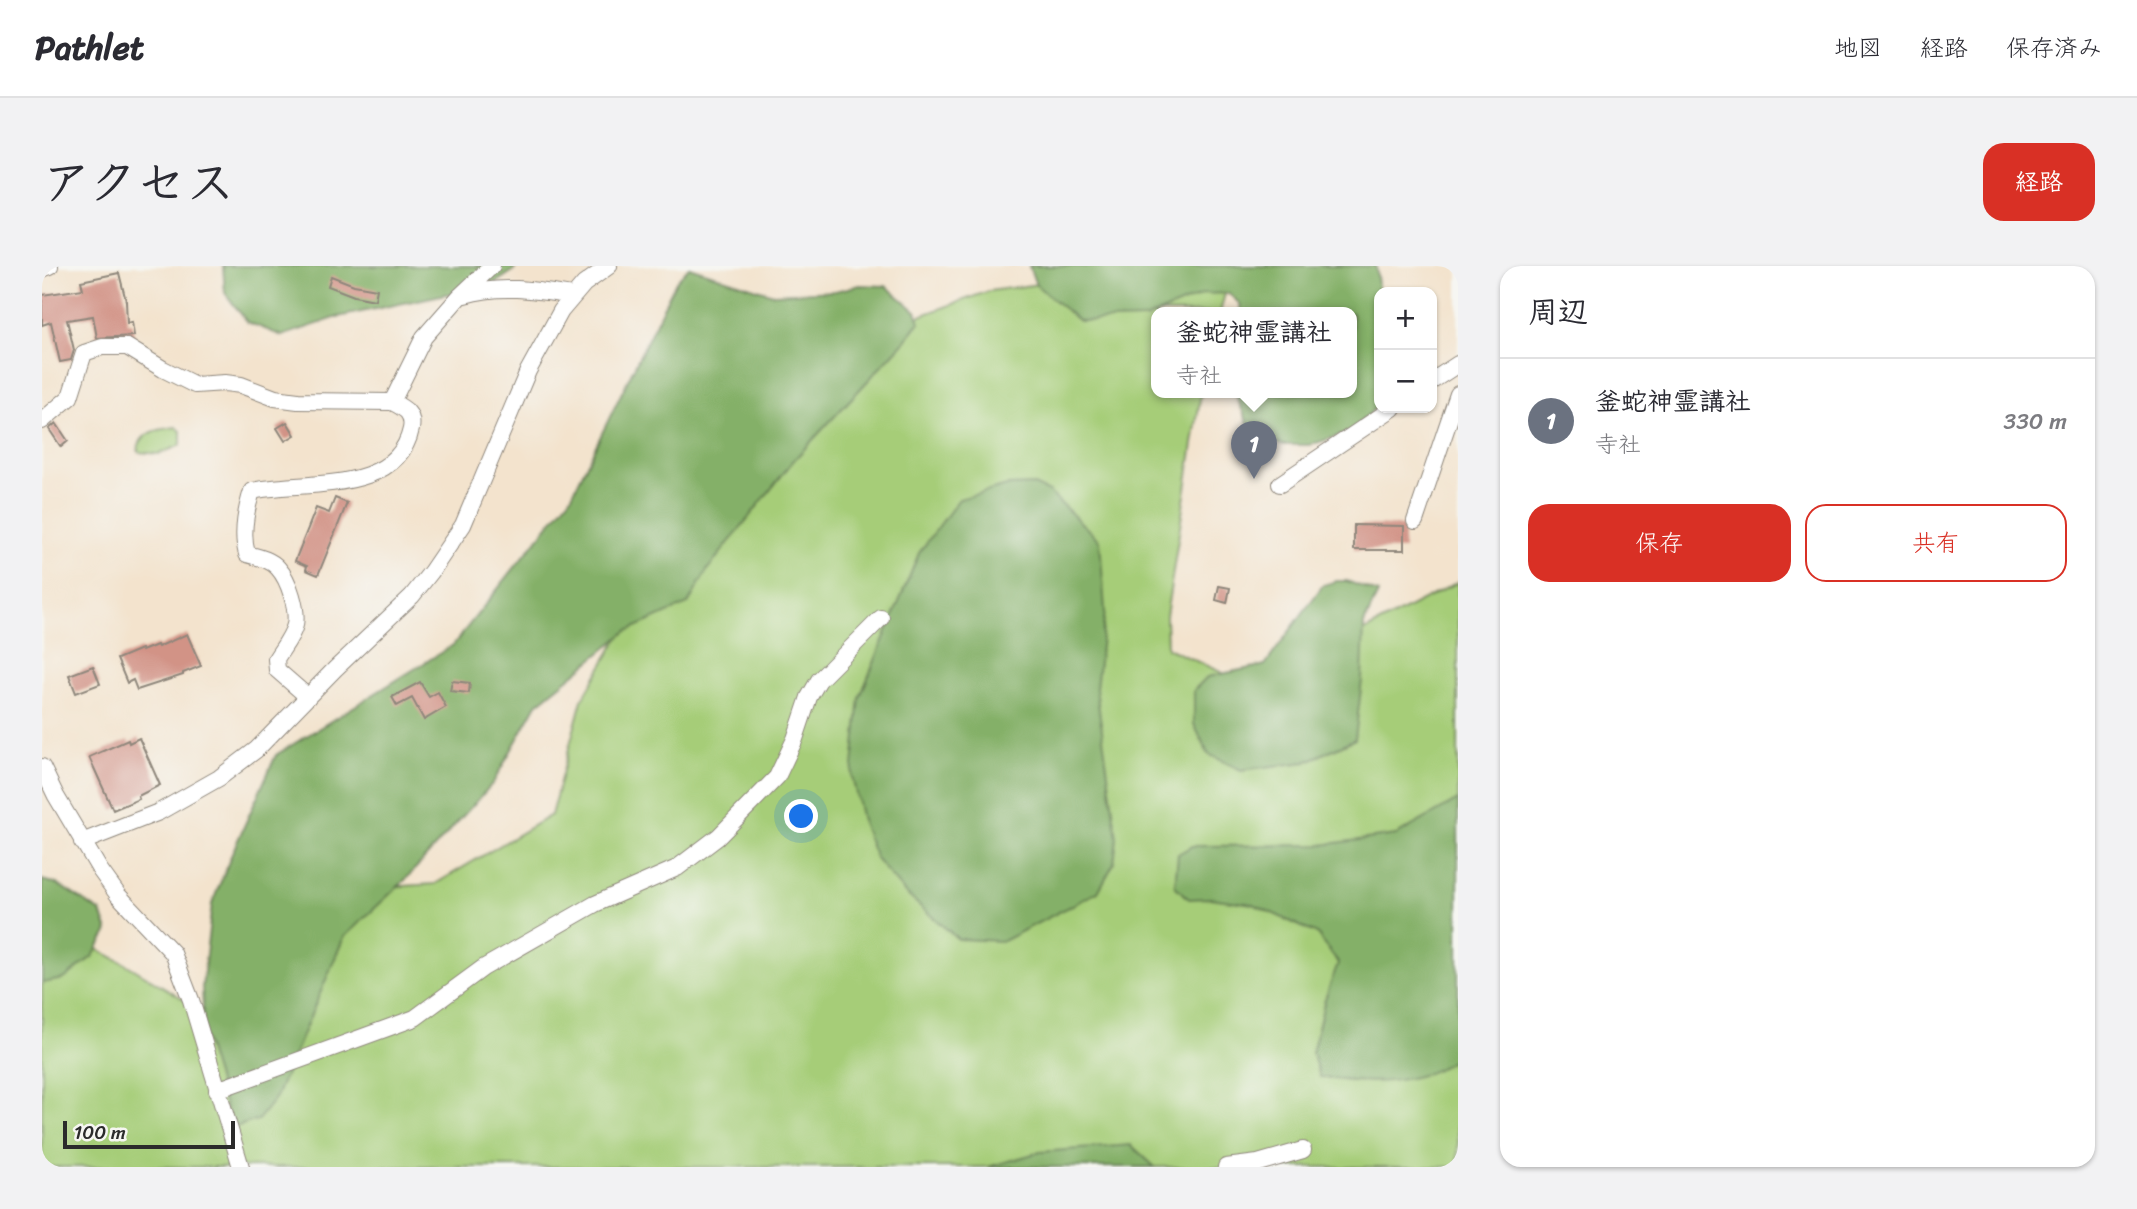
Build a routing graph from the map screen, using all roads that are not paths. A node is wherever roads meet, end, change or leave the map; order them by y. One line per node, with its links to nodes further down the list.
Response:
1 (50, 266): 4 (street)
2 (492, 266): 5 (street)
3 (609, 266): 6 (street)
4 (42, 269)
5 (460, 296): 6 (street); 10 (street)
6 (572, 296): 16 (street)
7 (1458, 363): 8 (street)
8 (1437, 378)
9 (1458, 394): 14 (street)
10 (392, 402): 12 (street); 16 (street)
11 (1386, 413): 13 (street)
12 (42, 421)
13 (1280, 484)
14 (1415, 521)
15 (881, 618): 19 (street)
16 (308, 696): 18 (street)
17 (42, 767): 18 (street)
18 (82, 842): 19 (street)
19 (217, 1090): 21 (street)
20 (1303, 1150): 22 (street)
21 (241, 1167)
22 (1226, 1167)

